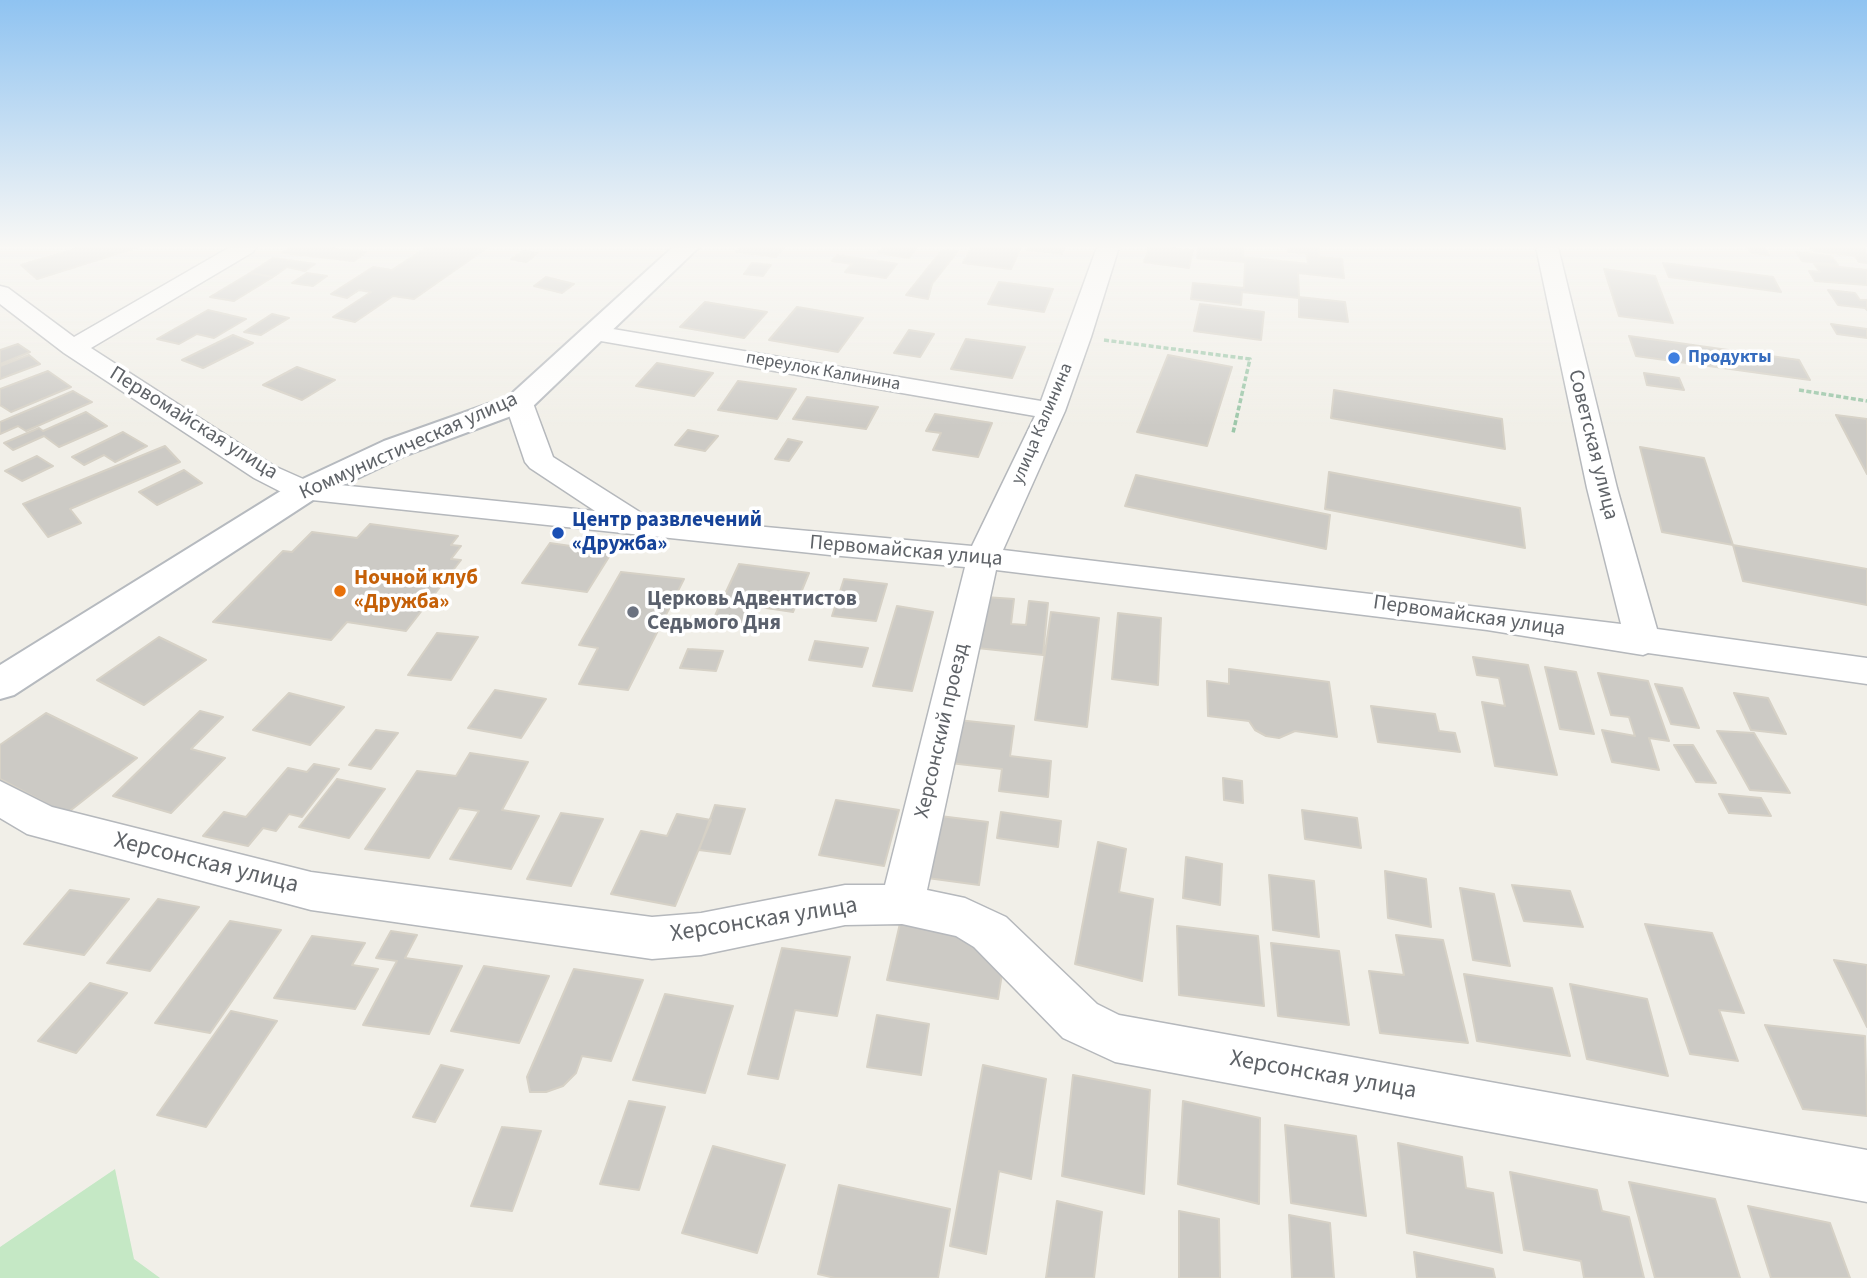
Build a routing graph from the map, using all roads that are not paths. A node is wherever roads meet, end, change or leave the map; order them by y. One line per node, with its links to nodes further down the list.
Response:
1 (18, 307): 7 (street, Первомайская улица)
2 (143, 307): 7 (street)
3 (622, 307): 6 (main road, Коммунистическая улица)
4 (1089, 307): 9 (street, улица Калинина)
5 (1559, 307): 13 (street, Советская улица)
6 (595, 332): 8 (main road, Коммунистическая улица); 9 (street, переулок Калинина)
7 (73, 348): 10 (street, Первомайская улица)
8 (519, 403): 10 (main road, Коммунистическая улица); 11 (street)
9 (1051, 411): 12 (street, улица Калинина)
10 (304, 491): 11 (street, Первомайская улица); 15 (main road, Коммунистическая улица)
11 (637, 525): 12 (street, Первомайская улица)
12 (983, 558): 13 (street, Первомайская улица); 17 (street, Херсонский проезд)
13 (1643, 642): 14 (street, Первомайская улица)
14 (1867, 671)
15 (0, 684)
16 (0, 798): 17 (street, Херсонская улица)
17 (902, 904): 18 (street, Херсонская улица)
18 (1867, 1176)

